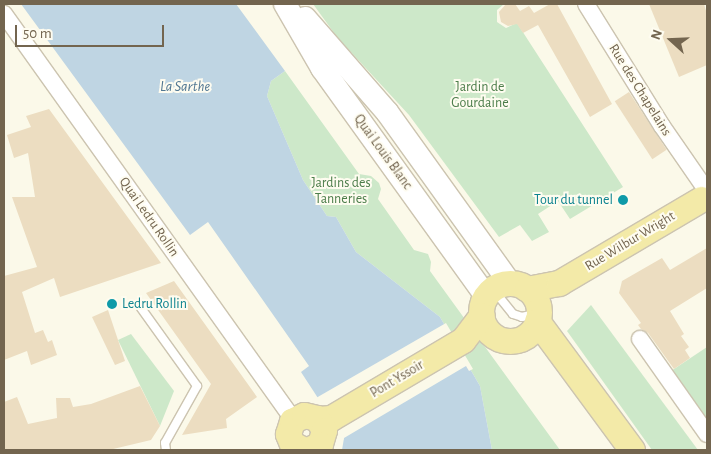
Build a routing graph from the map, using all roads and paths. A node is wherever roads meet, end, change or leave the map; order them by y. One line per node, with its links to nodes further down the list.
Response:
1 (289, 4): 4 (lane, Quai Louis Blanc); 7 (main road, Quai Louis Blanc)
2 (586, 4): 5 (street, Rue des Chapelains)
3 (4, 14): 10 (street, Quai Ledru Rollin)
4 (329, 60)
5 (702, 186): 7 (main road, Rue Wilbur Wright)
6 (140, 308): 11 (lane)
7 (503, 316): 10 (main road, Pont Yssoir); 12 (main road, Quai Louis Blanc); 13 (main road, Quai Louis Blanc)
8 (640, 339): 9 (street)
9 (707, 434)
10 (307, 438)
11 (166, 450)
12 (615, 450)
13 (632, 450)

